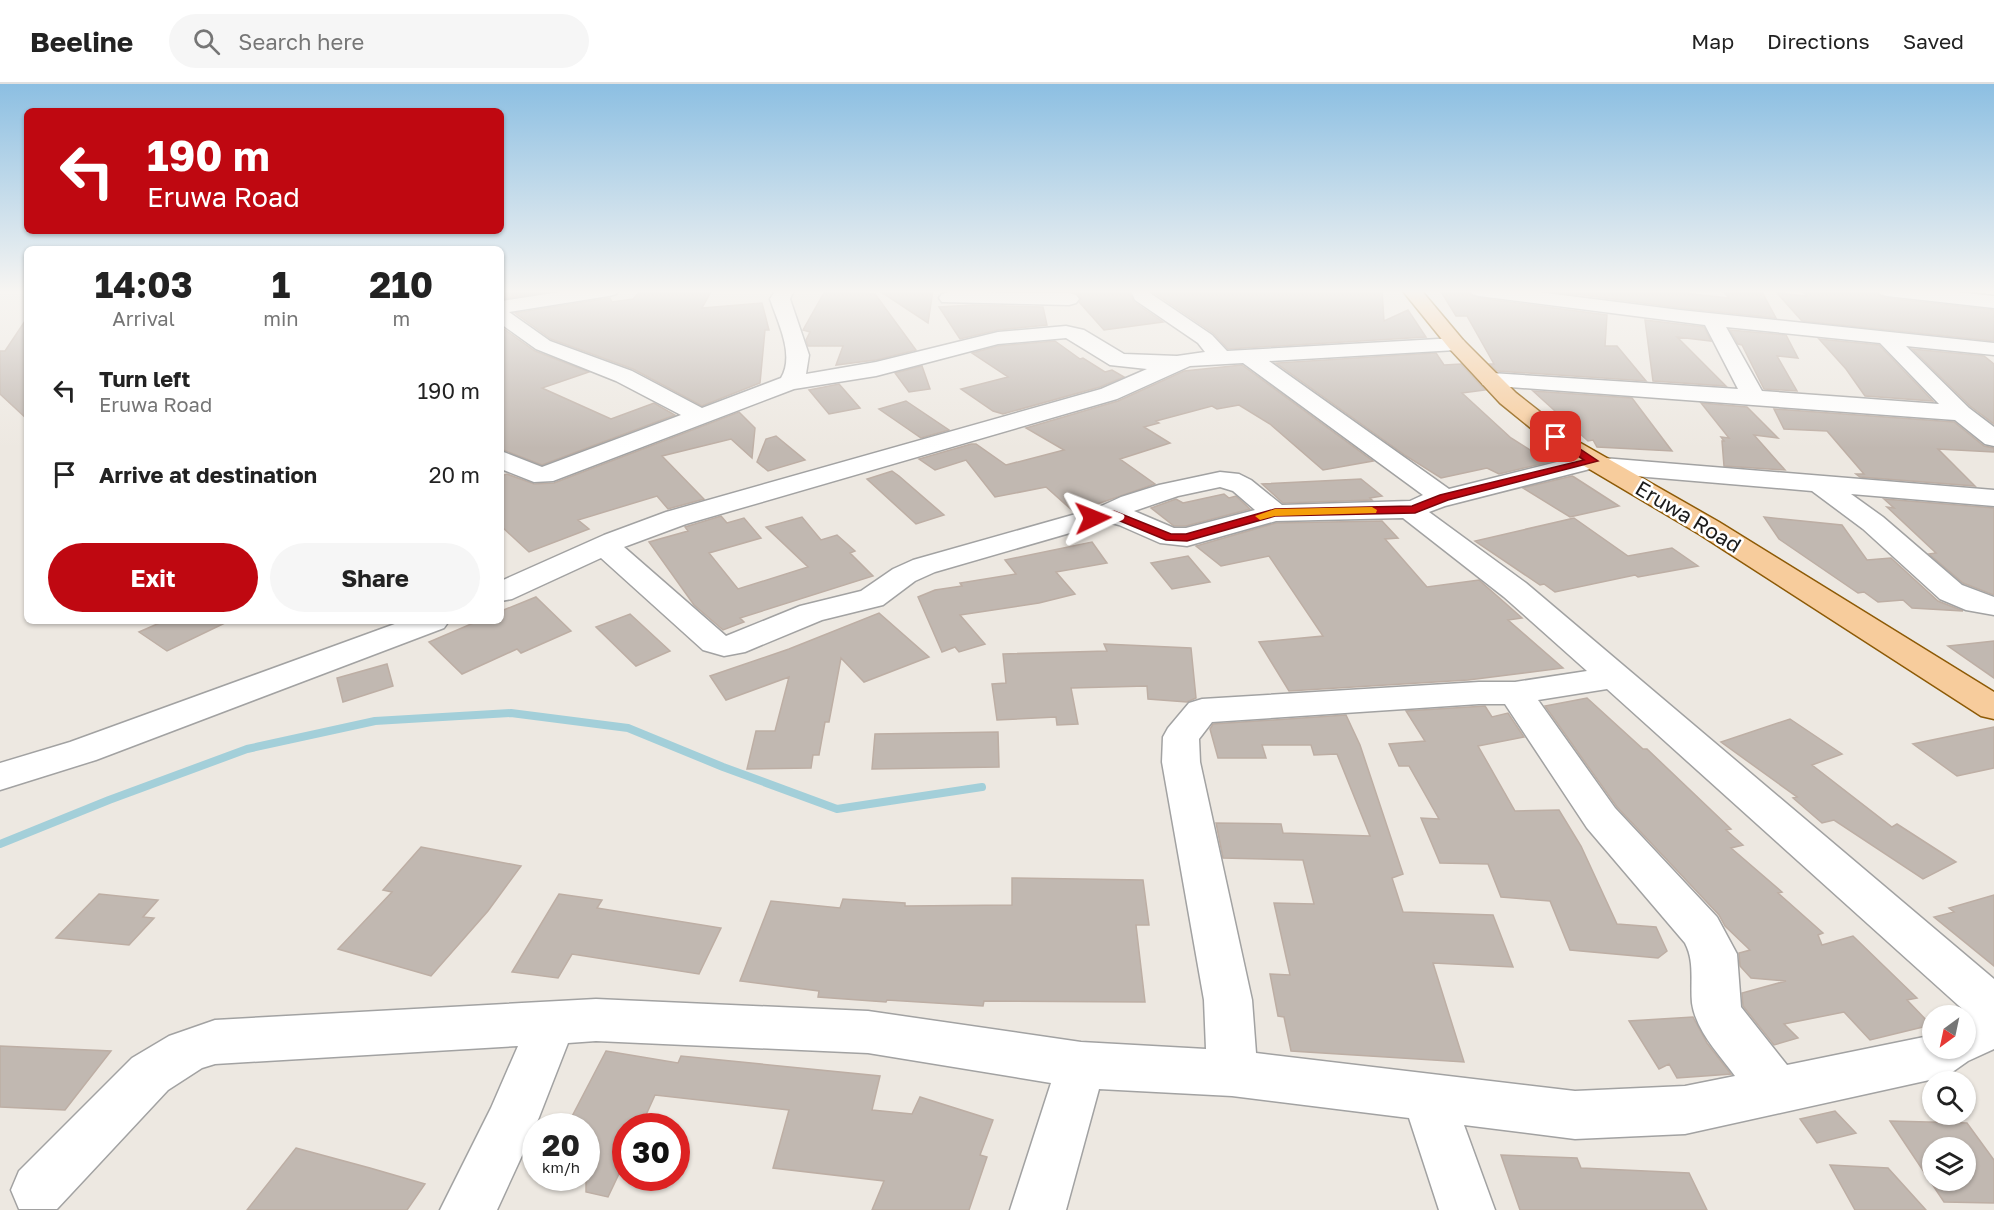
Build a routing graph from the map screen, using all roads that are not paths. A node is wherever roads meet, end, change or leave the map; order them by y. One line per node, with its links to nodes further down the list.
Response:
1 (540, 343): 18 (street)
2 (794, 343): 15 (street)
3 (929, 343): 15 (street)
4 (1090, 343): 13 (street)
5 (1208, 343): 12 (street)
6 (1725, 343): 16 (street)
7 (1891, 343): 17 (street)
8 (1925, 343): 10 (street)
9 (1456, 344): 11 (street); 14 (main road, Eruwa Road)
10 (1994, 349)
11 (1247, 356): 12 (street); 24 (street)
12 (1221, 357): 13 (street)
13 (1180, 362): 27 (street)
14 (1491, 380): 16 (street); 21 (main road, Eruwa Road)
15 (789, 383): 18 (street)
16 (1754, 397): 17 (street)
17 (1961, 413): 19 (street)
18 (700, 416): 20 (street)
19 (1994, 439)
20 (504, 460)
21 (1596, 463): 22 (street); 24 (street); 33 (main road, Eruwa Road)
22 (1819, 483): 23 (street); 29 (street)
23 (1994, 498)
24 (1429, 504): 26 (street); 31 (street)
25 (1107, 513): 26 (street); 26 (street); 27 (street)
26 (1275, 513)
27 (604, 546): 28 (street)
28 (504, 591)
29 (1994, 606)
30 (425, 624): 34 (street)
31 (1615, 677): 32 (street); 35 (street)
32 (1515, 693): 41 (street); 42 (street)
33 (1994, 708)
34 (0, 777)
35 (1994, 1008)
36 (553, 1021): 40 (street); 44 (street); 45 (street)
37 (1994, 1025): 38 (street)
38 (1976, 1034)
39 (1924, 1059): 42 (street)
40 (1081, 1065): 41 (street); 46 (street)
41 (1232, 1073): 43 (street)
42 (1776, 1090): 43 (street)
43 (1428, 1097): 47 (street)
44 (38, 1190)
45 (468, 1210)
46 (1038, 1210)
47 (1467, 1210)

